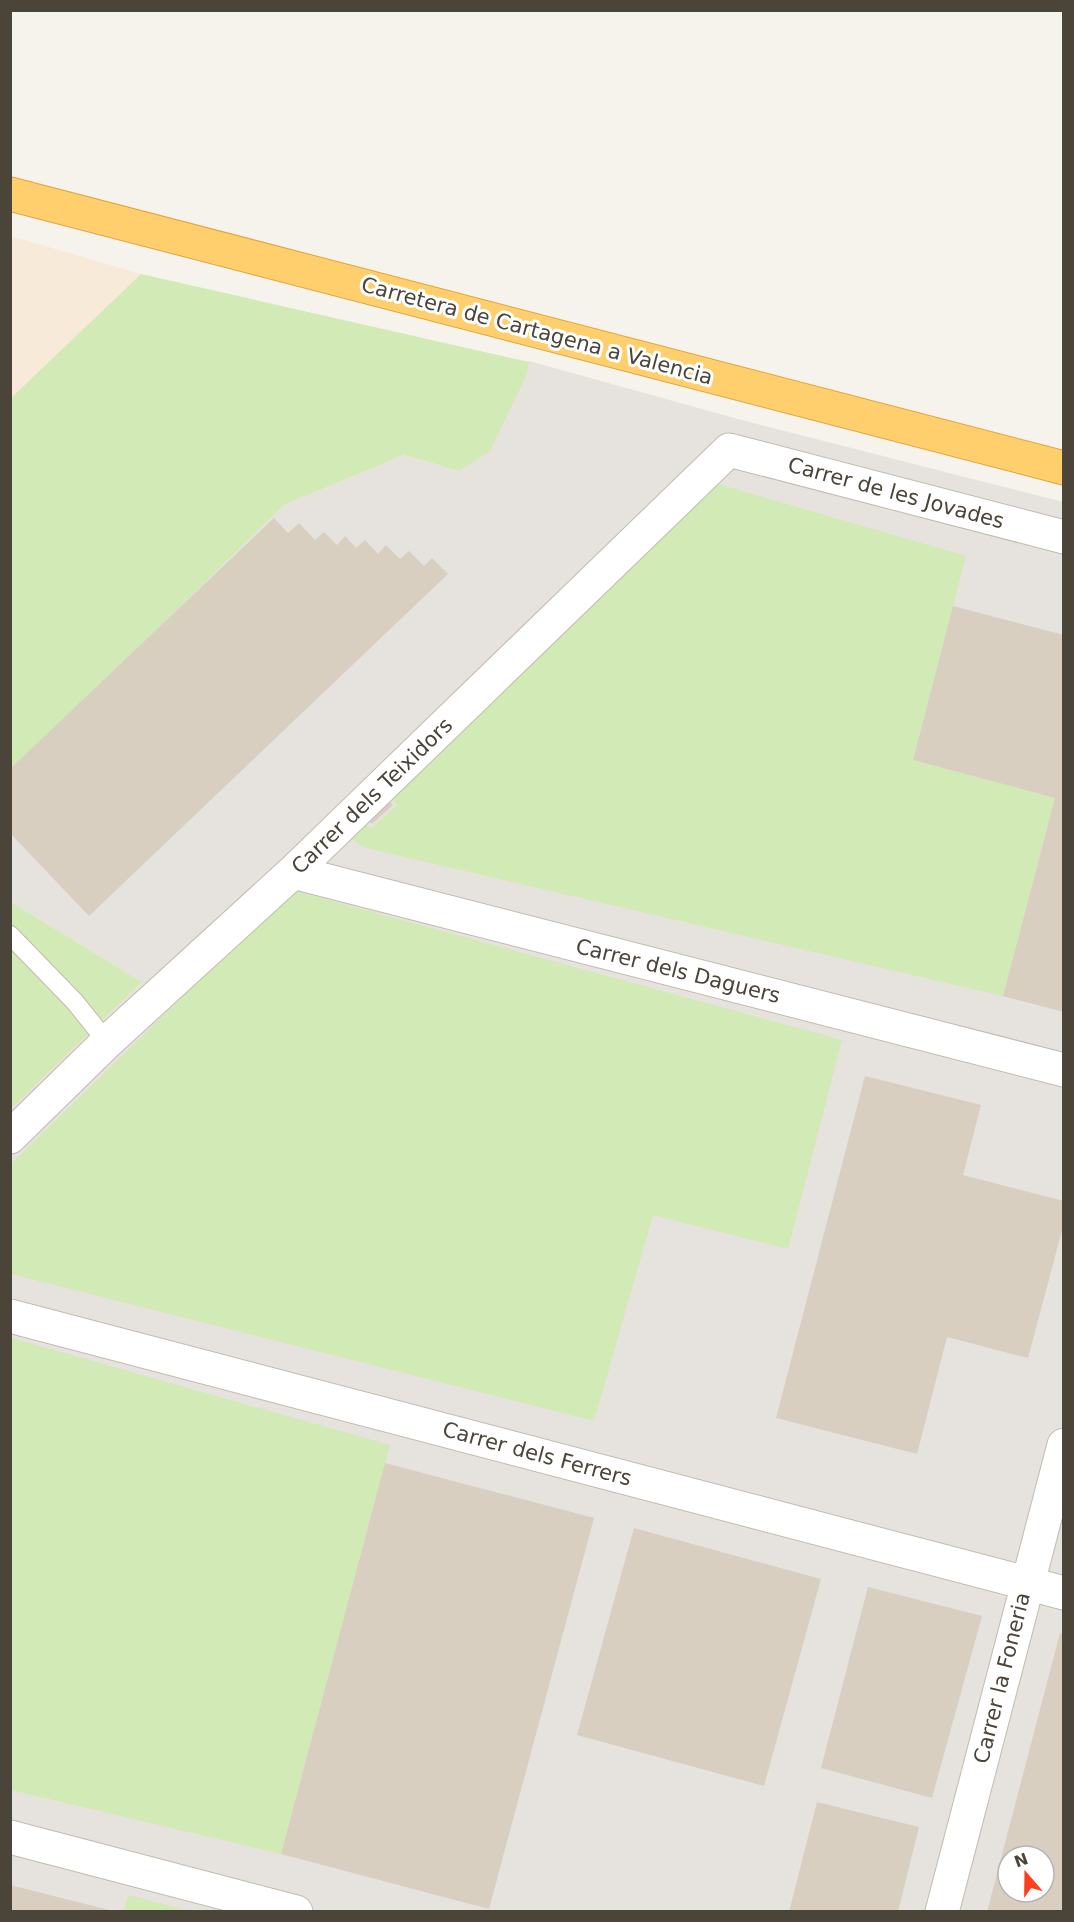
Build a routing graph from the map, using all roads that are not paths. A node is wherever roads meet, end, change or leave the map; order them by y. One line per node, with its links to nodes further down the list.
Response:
1 (10, 194): 3 (highway, Carretera de Cartagena a Valencia)
2 (729, 450): 4 (street, Carrer de les Jovades); 5 (street, Carrer dels Teixidors)
3 (1064, 468)
4 (1064, 537)
5 (293, 872): 7 (street, Carrer dels Teixidors); 8 (street, Carrer dels Daguers)
6 (10, 936): 7 (lane)
7 (107, 1042): 9 (street, Carrer dels Teixidors)
8 (1064, 1070)
9 (10, 1137)
10 (10, 1316): 12 (street, Carrer dels Ferrers)
11 (1064, 1445): 12 (street, Carrer la Foneria)
12 (1027, 1583): 13 (street, Carrer dels Ferrers); 16 (street, Carrer la Foneria)
13 (1064, 1593)
14 (10, 1838): 15 (street)
15 (296, 1911)
16 (942, 1911)

